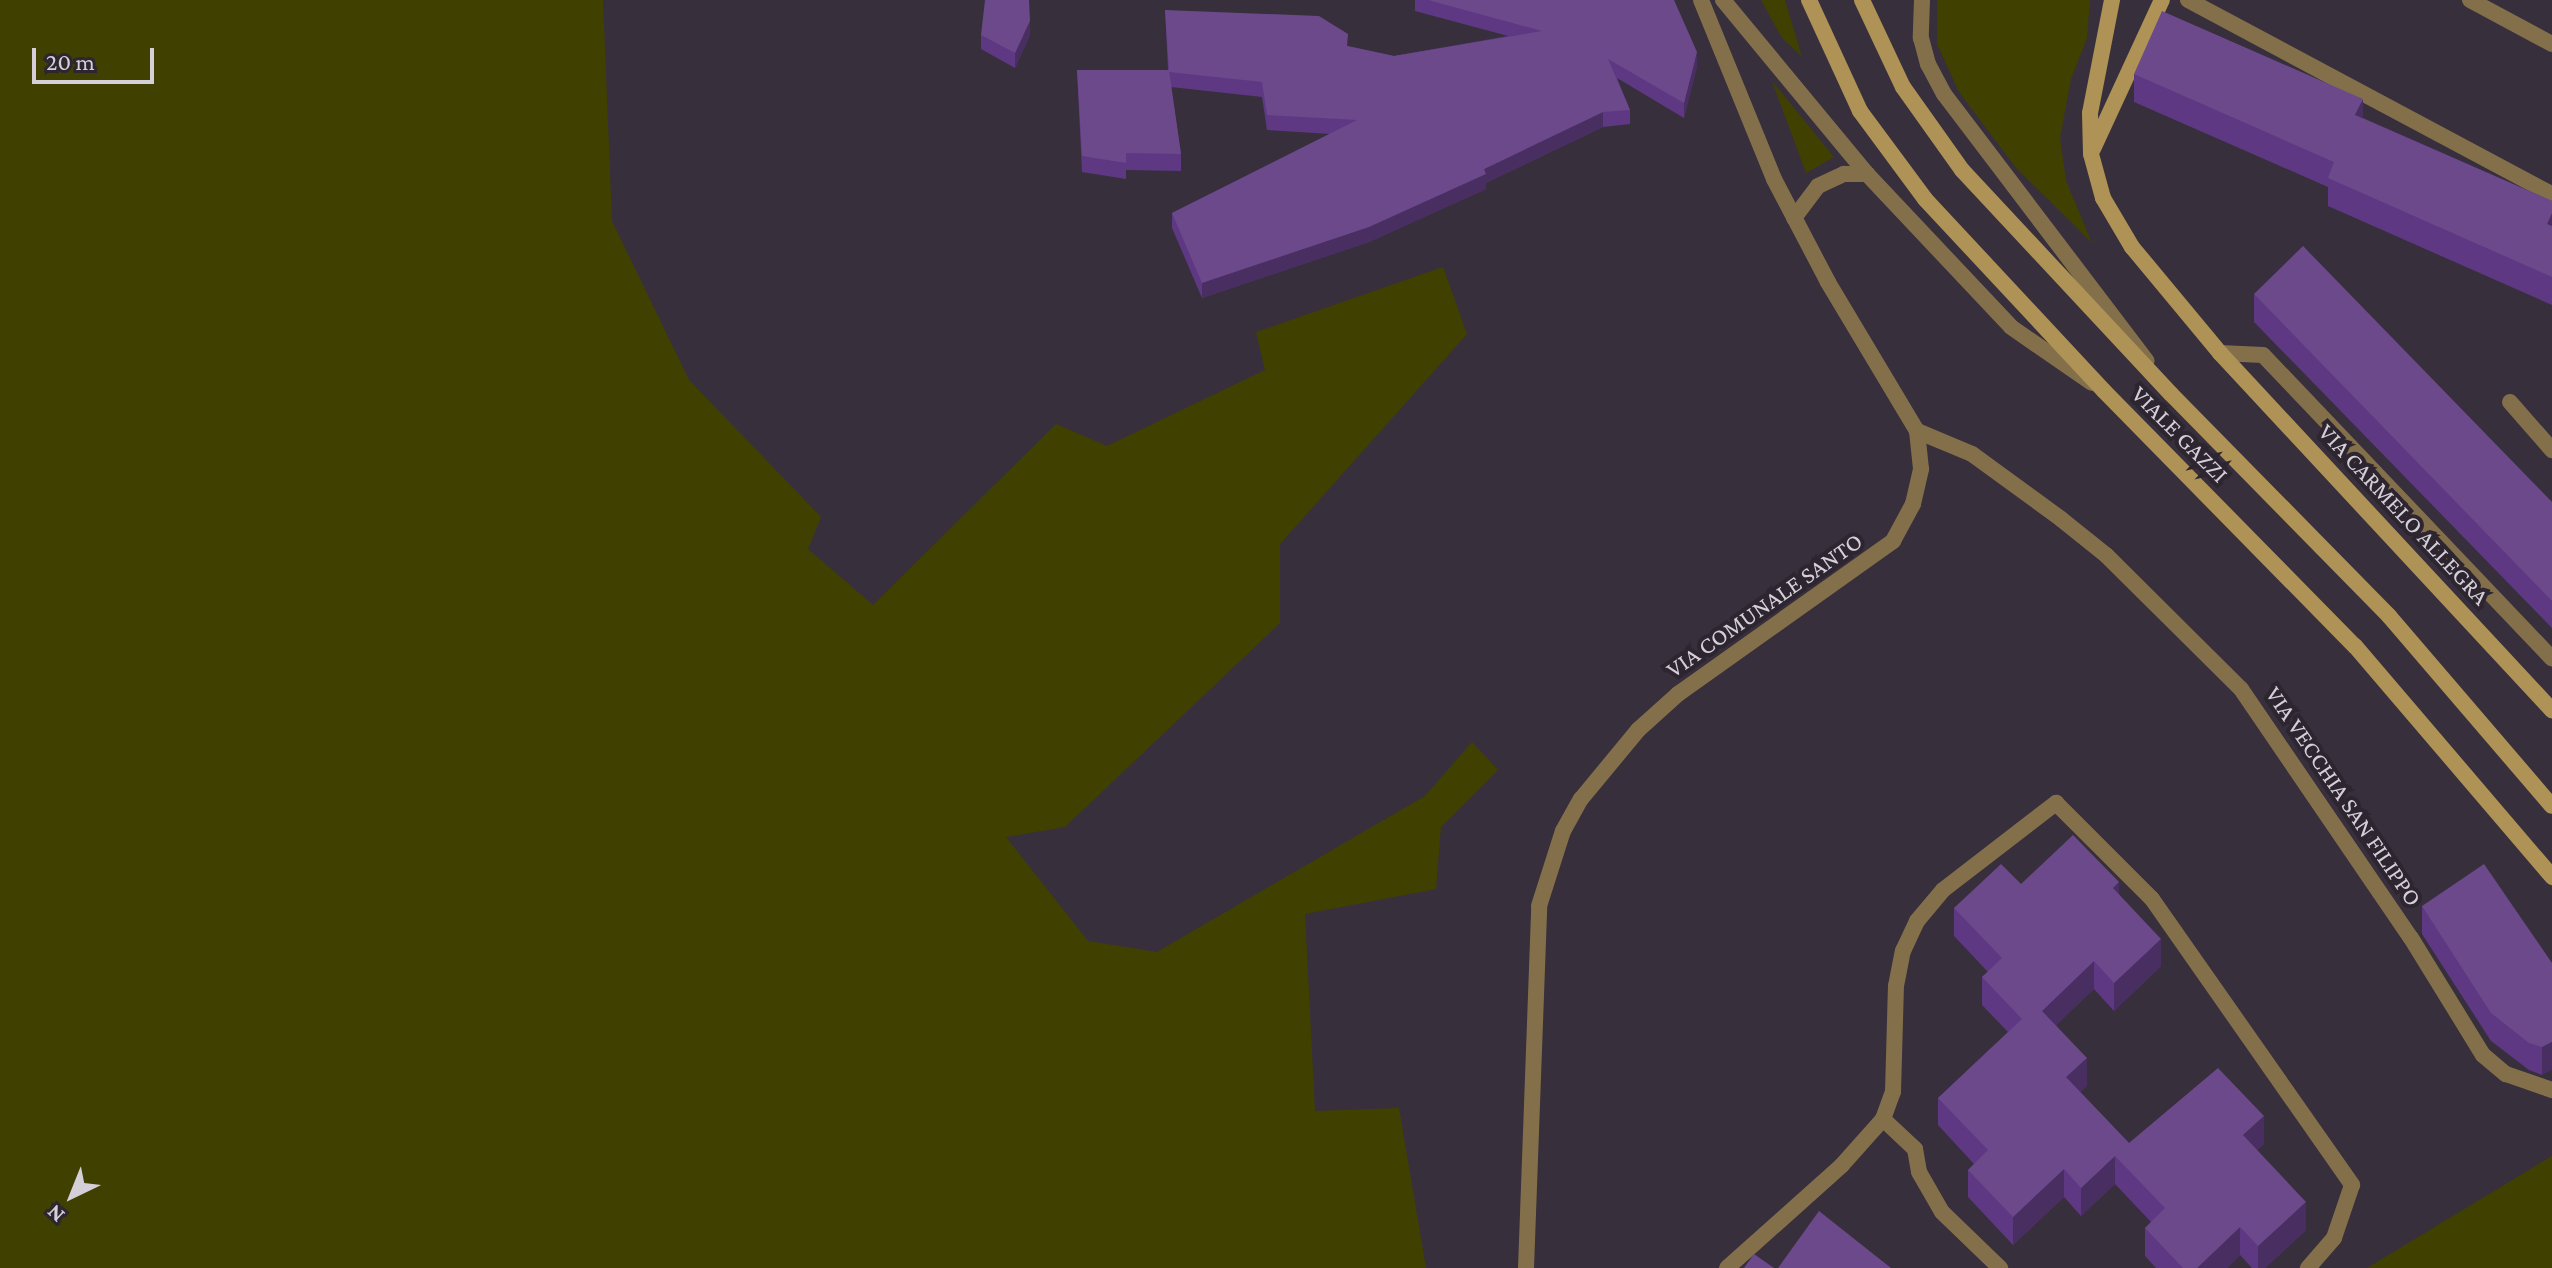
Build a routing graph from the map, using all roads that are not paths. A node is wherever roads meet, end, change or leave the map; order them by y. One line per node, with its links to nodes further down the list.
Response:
1 (1701, 0): 14 (street, VIA COMUNALE SANTO)
2 (1723, 0): 12 (street)
3 (1809, 0): 16 (main road, VIALE GAZZI)
4 (1862, 0): 17 (main road, VIALE GAZZI)
5 (1922, 0): 17 (street)
6 (2112, 0): 11 (main road, VIA CARMELO ALLEGRA)
7 (2162, 0): 11 (main road)
8 (2188, 0): 13 (street)
9 (2470, 0): 10 (street)
10 (2552, 44)
11 (2091, 154): 15 (main road, VIA CARMELO ALLEGRA)
12 (1867, 174): 14 (street); 16 (street)
13 (2552, 194)
14 (1794, 218): 19 (street, VIA COMUNALE SANTO)
15 (2220, 353): 21 (street, VIA CARMELO ALLEGRA); 22 (main road, VIA CARMELO ALLEGRA)
16 (2104, 391): 24 (main road, VIALE GAZZI)
17 (2171, 394): 23 (main road, VIALE GAZZI)
18 (2510, 402): 20 (street)
19 (1917, 431): 25 (street, VIA VECCHIA SAN FILIPPO); 27 (street, VIA COMUNALE SANTO)
20 (2552, 450)
21 (2552, 658)
22 (2552, 710)
23 (2552, 806)
24 (2552, 877)
25 (2552, 1090)
26 (1883, 1119): 28 (street); 29 (street); 30 (street)
27 (1526, 1268)
28 (1727, 1268)
29 (2000, 1268)
30 (2308, 1268)

